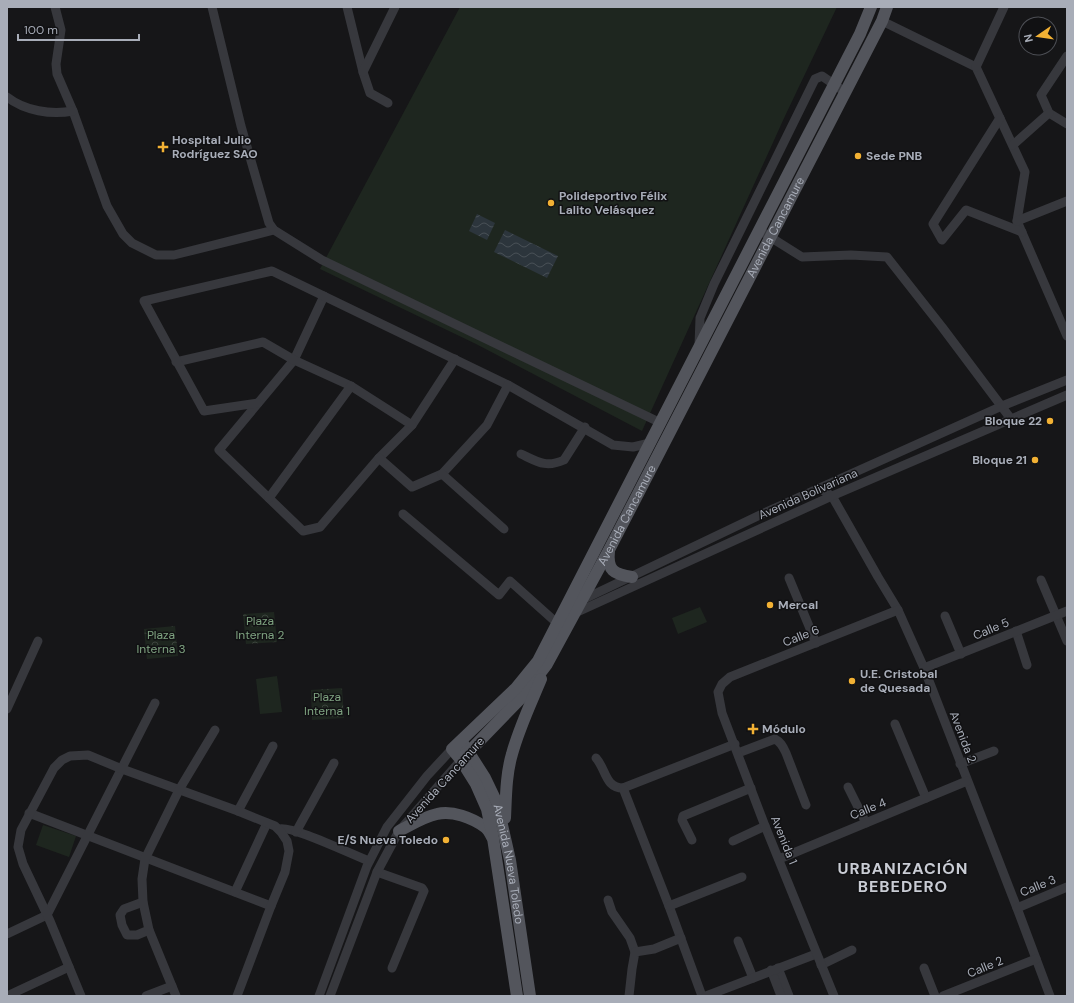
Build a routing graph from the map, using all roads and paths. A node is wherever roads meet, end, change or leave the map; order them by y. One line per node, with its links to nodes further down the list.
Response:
1 (55, 7): 17 (street)
2 (212, 7): 24 (street)
3 (347, 7): 12 (street)
4 (395, 7): 12 (street)
5 (871, 7): 13 (main road, Avenida Cancamure)
6 (887, 7): 8 (main road, Avenida Cancamure)
7 (1004, 7): 10 (street)
8 (882, 21): 10 (street); 14 (main road, Avenida Cancamure)
9 (1067, 56): 11 (street)
10 (976, 67): 19 (street)
11 (1064, 67): 18 (street)
12 (363, 72): 16 (street)
13 (834, 85): 14 (street); 25 (main road, Avenida Cancamure); 30 (street)
14 (845, 92): 27 (main road, Avenida Cancamure)
15 (7, 96): 17 (street)
16 (388, 103)
17 (74, 111): 24 (street)
18 (1049, 113): 20 (street); 21 (street)
19 (1000, 118): 21 (street); 26 (street)
20 (1067, 124)
21 (1013, 145): 23 (street)
22 (1067, 201): 23 (street)
23 (1017, 221): 26 (street)
24 (274, 230): 43 (street)
25 (759, 230): 27 (street); 30 (main road, Avenida Cancamure)
26 (1022, 232): 29 (street)
27 (770, 238): 36 (main road, Avenida Cancamure); 41 (street)
28 (324, 296): 31 (street); 32 (street); 33 (street)
29 (1067, 336)
30 (699, 349): 34 (main road, Avenida Cancamure)
31 (455, 359): 37 (street); 44 (street)
32 (294, 360): 33 (street); 38 (street); 40 (street)
33 (176, 362): 40 (street)
34 (686, 374): 36 (street); 43 (main road, Avenida Cancamure)
35 (1067, 380): 41 (street, Avenida Bolivariana)
36 (696, 381): 56 (main road, Avenida Cancamure)
37 (508, 385): 45 (street); 49 (street)
38 (351, 386): 44 (street); 53 (street)
39 (1067, 395): 42 (street, Avenida Bolivariana)
40 (258, 403): 53 (street)
41 (1002, 406): 42 (street); 50 (street, Avenida Bolivariana)
42 (1011, 419): 52 (street, Avenida Bolivariana)
43 (661, 423): 46 (main road, Avenida Cancamure)
44 (412, 425): 48 (street)
45 (585, 427): 46 (street); 47 (street)
46 (650, 443): 63 (main road, Avenida Cancamure)
47 (521, 454)
48 (380, 458): 49 (street); 53 (street)
49 (442, 474): 55 (street)
50 (835, 481): 51 (street, Avenida Bolivariana); 52 (street)
51 (819, 488): 52 (street); 57 (street, Avenida Bolivariana)
52 (832, 496): 61 (street, Avenida 2); 63 (street, Avenida Bolivariana)
53 (269, 498)
54 (402, 514): 63 (street)
55 (504, 529)
56 (609, 550): 57 (main road); 60 (main road, Avenida Cancamure)
57 (632, 577): 60 (street, Avenida Bolivariana)
58 (790, 578): 69 (street)
59 (1041, 580): 65 (street)
60 (582, 600): 63 (main road, Avenida Cancamure)
61 (898, 610): 69 (street, Calle 6); 73 (street, Avenida 2)
62 (1067, 611): 65 (street, Calle 5)
63 (565, 616): 71 (main road, Avenida Cancamure); 80 (main road, Avenida Cancamure)
64 (945, 616): 70 (street)
65 (1057, 616): 66 (street, Calle 5); 68 (street)
66 (1016, 631): 70 (street, Calle 5); 72 (street)
67 (38, 641): 76 (street)
68 (1067, 641)
69 (816, 643): 74 (street, Calle 6)
70 (961, 654): 73 (street, Calle 5)
71 (547, 664): 84 (main road, Avenida Cancamure); 102 (main road)
72 (1027, 665)
73 (924, 668): 87 (street, Avenida 2)
74 (718, 692): 79 (street, Avenida 1)
75 (155, 703): 88 (street)
76 (7, 708)
77 (896, 724): 94 (street)
78 (215, 730): 93 (street)
79 (735, 744): 83 (street, Avenida 1); 91 (street)
80 (456, 745): 84 (main road, Avenida Nueva Toledo); 111 (street, Avenida Cancamure)
81 (273, 746): 96 (street)
82 (994, 751): 87 (street)
83 (738, 753): 92 (street, Avenida 1); 95 (street)
84 (465, 756): 102 (main road, Avenida Nueva Toledo); 103 (street, Avenida Cancamure); 106 (main road, Avenida Nueva Toledo)
85 (596, 758): 91 (street)
86 (334, 762): 104 (street)
87 (960, 764): 89 (street, Avenida 2)
88 (122, 770): 93 (street); 97 (street); 105 (street)
89 (967, 781): 94 (street, Calle 4); 120 (street, Avenida 2)
90 (848, 787): 99 (street)
91 (623, 788): 119 (street)
92 (751, 788): 100 (street, Avenida 1); 107 (street)
93 (179, 790): 96 (street); 109 (street)
94 (926, 798): 99 (street, Calle 4)
95 (806, 805)
96 (238, 811): 98 (street)
97 (29, 813): 105 (street); 121 (street)
98 (267, 823): 101 (street); 115 (street)
99 (866, 823): 110 (street, Calle 4)
100 (765, 826): 108 (street); 110 (street, Avenida 1)
101 (279, 829): 104 (street); 118 (street)
102 (504, 829): 145 (main road, Avenida Nueva Toledo)
103 (399, 831): 106 (main road); 112 (street, Avenida Cancamure)
104 (296, 832): 111 (street)
105 (88, 836): 109 (street); 121 (street)
106 (494, 838): 144 (main road, Avenida Nueva Toledo)
107 (692, 840)
108 (733, 841)
109 (146, 859): 115 (street); 117 (street)
110 (779, 859): 128 (street, Avenida 1)
111 (369, 861): 142 (street, Avenida Cancamure)
112 (377, 872): 132 (street); 143 (street, Avenida Cancamure)
113 (742, 877): 119 (street)
114 (1067, 887): 120 (street, Calle 3)
115 (235, 892): 118 (street)
116 (608, 900): 127 (street)
117 (143, 902): 122 (street); 122 (street)
118 (270, 906): 141 (street)
119 (669, 906): 124 (street)
120 (1017, 908): 129 (street, Avenida 2)
121 (48, 915): 123 (street); 131 (street)
122 (149, 930): 136 (street)
123 (7, 934)
124 (681, 938): 127 (street); 147 (street)
125 (738, 941): 135 (street)
126 (852, 950): 130 (street)
127 (635, 952): 146 (street)
128 (816, 954): 130 (street, Avenida 1); 134 (street)
129 (1036, 960): 153 (street, Calle 2); 154 (street, Avenida 2)
130 (821, 965): 151 (street, Avenida 1)
131 (69, 967): 137 (street); 138 (street)
132 (392, 968)
133 (924, 968): 152 (street)
134 (775, 969): 135 (street); 149 (street); 150 (street)
135 (753, 978): 148 (street)
136 (172, 986): 139 (street); 140 (street)
137 (7, 996)
138 (81, 996)
139 (146, 996)
140 (176, 996)
141 (237, 996)
142 (319, 996)
143 (330, 996)
144 (517, 996)
145 (530, 996)
146 (629, 996)
147 (702, 996)
148 (706, 996)
149 (781, 996)
150 (789, 996)
151 (834, 996)
152 (935, 996)
153 (943, 996)
154 (1050, 996)

